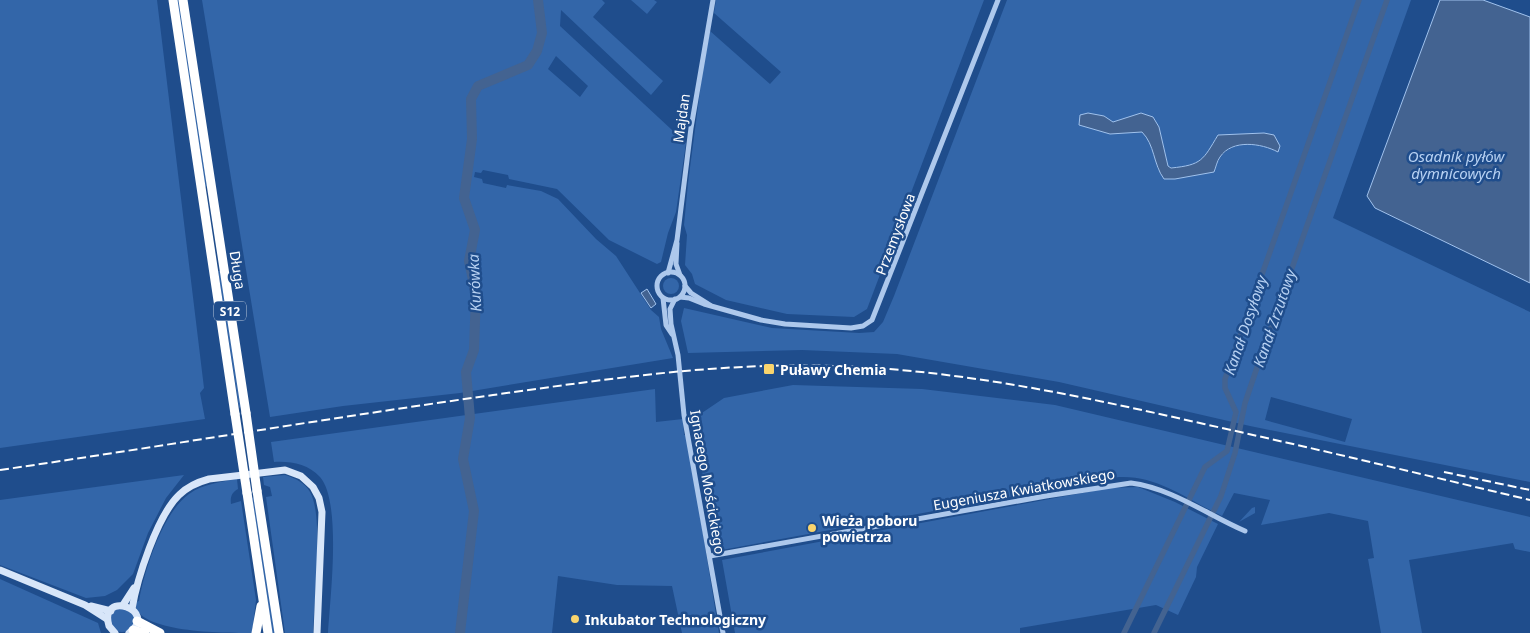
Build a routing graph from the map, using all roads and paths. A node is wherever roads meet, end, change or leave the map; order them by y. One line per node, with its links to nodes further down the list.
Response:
1 (173, 0): 17 (highway, Długa / S12, bridge)
2 (183, 0): 30 (highway, Długa / S12, bridge)
3 (713, 0): 5 (street, Majdan)
4 (998, 0): 11 (street, Przemysłowa)
5 (677, 240): 6 (street, Majdan); 7 (street, Majdan)
6 (668, 273): 7 (street); 9 (street)
7 (680, 275): 8 (street)
8 (685, 286): 10 (street); 11 (street, Przemysłowa)
9 (664, 298): 10 (street); 12 (street, Ignacego Mościckiego)
10 (677, 298): 11 (street, Przemysłowa); 12 (street, Ignacego Mościckiego)
11 (710, 305)
12 (672, 334): 14 (street, Ignacego Mościckiego)
13 (1244, 531): 14 (street, Eugeniusza Kwiatkowskiego)
14 (710, 556): 32 (street, Ignacego Mościckiego)
15 (0, 570): 18 (street)
16 (138, 581): 19 (street); 20 (street); 31 (street)
17 (262, 593): 28 (highway); 29 (highway, S12)
18 (86, 605): 21 (street); 22 (street)
19 (123, 605): 20 (street); 21 (street)
20 (132, 608): 23 (street)
21 (111, 610): 22 (street)
22 (107, 619): 25 (street)
23 (137, 621): 24 (street); 27 (highway)
24 (131, 632): 26 (highway)
25 (115, 633)
26 (145, 633)
27 (160, 633)
28 (256, 633)
29 (268, 633)
30 (279, 633)
31 (317, 633)
32 (723, 633)

